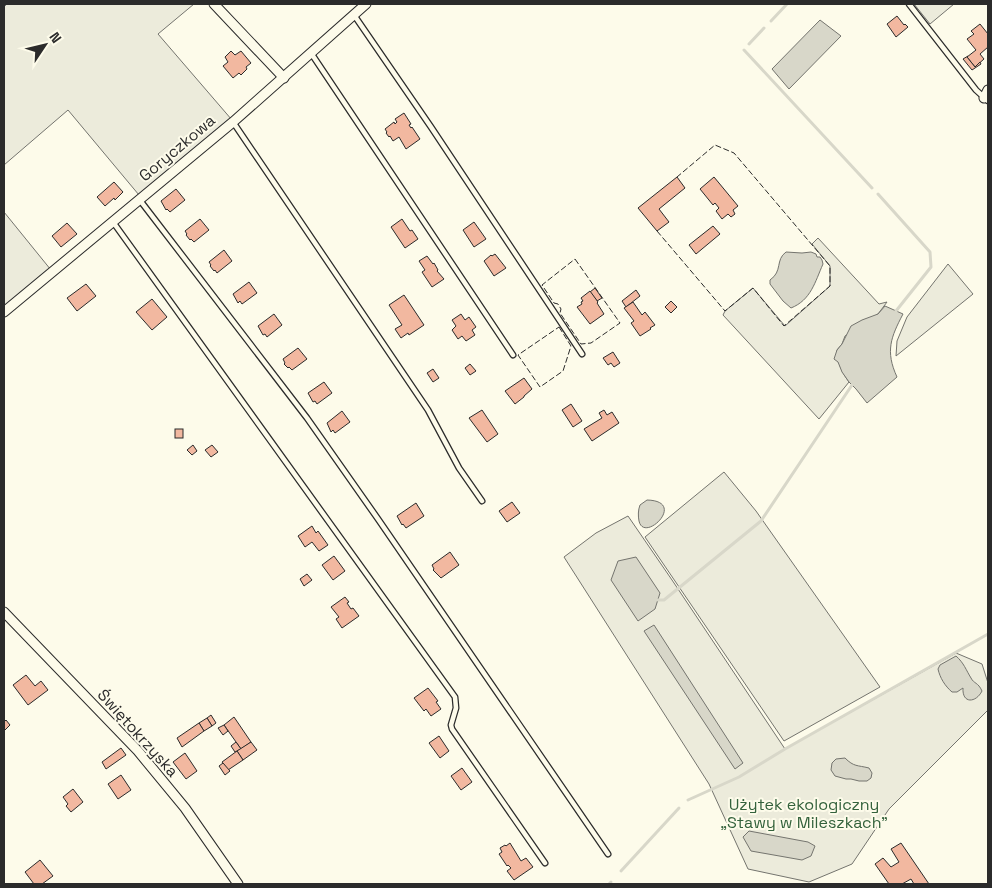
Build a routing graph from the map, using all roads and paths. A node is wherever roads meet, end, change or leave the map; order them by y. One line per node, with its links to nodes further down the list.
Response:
1 (214, 4): 6 (street)
2 (366, 4): 4 (street, Goryczkowa)
3 (909, 4): 7 (lane)
4 (354, 15): 5 (street, Goryczkowa); 12 (lane)
5 (311, 54): 6 (street, Goryczkowa); 13 (lane)
6 (284, 78): 8 (street, Goryczkowa)
7 (987, 96)
8 (232, 122): 9 (street, Goryczkowa); 14 (lane)
9 (140, 199): 10 (street, Goryczkowa); 16 (lane)
10 (112, 222): 11 (street, Goryczkowa); 17 (lane)
11 (4, 312)
12 (582, 354)
13 (513, 355)
14 (482, 501)
15 (4, 612): 18 (street, Świętokrzyska)
16 (608, 854)
17 (545, 863)
18 (238, 884)

